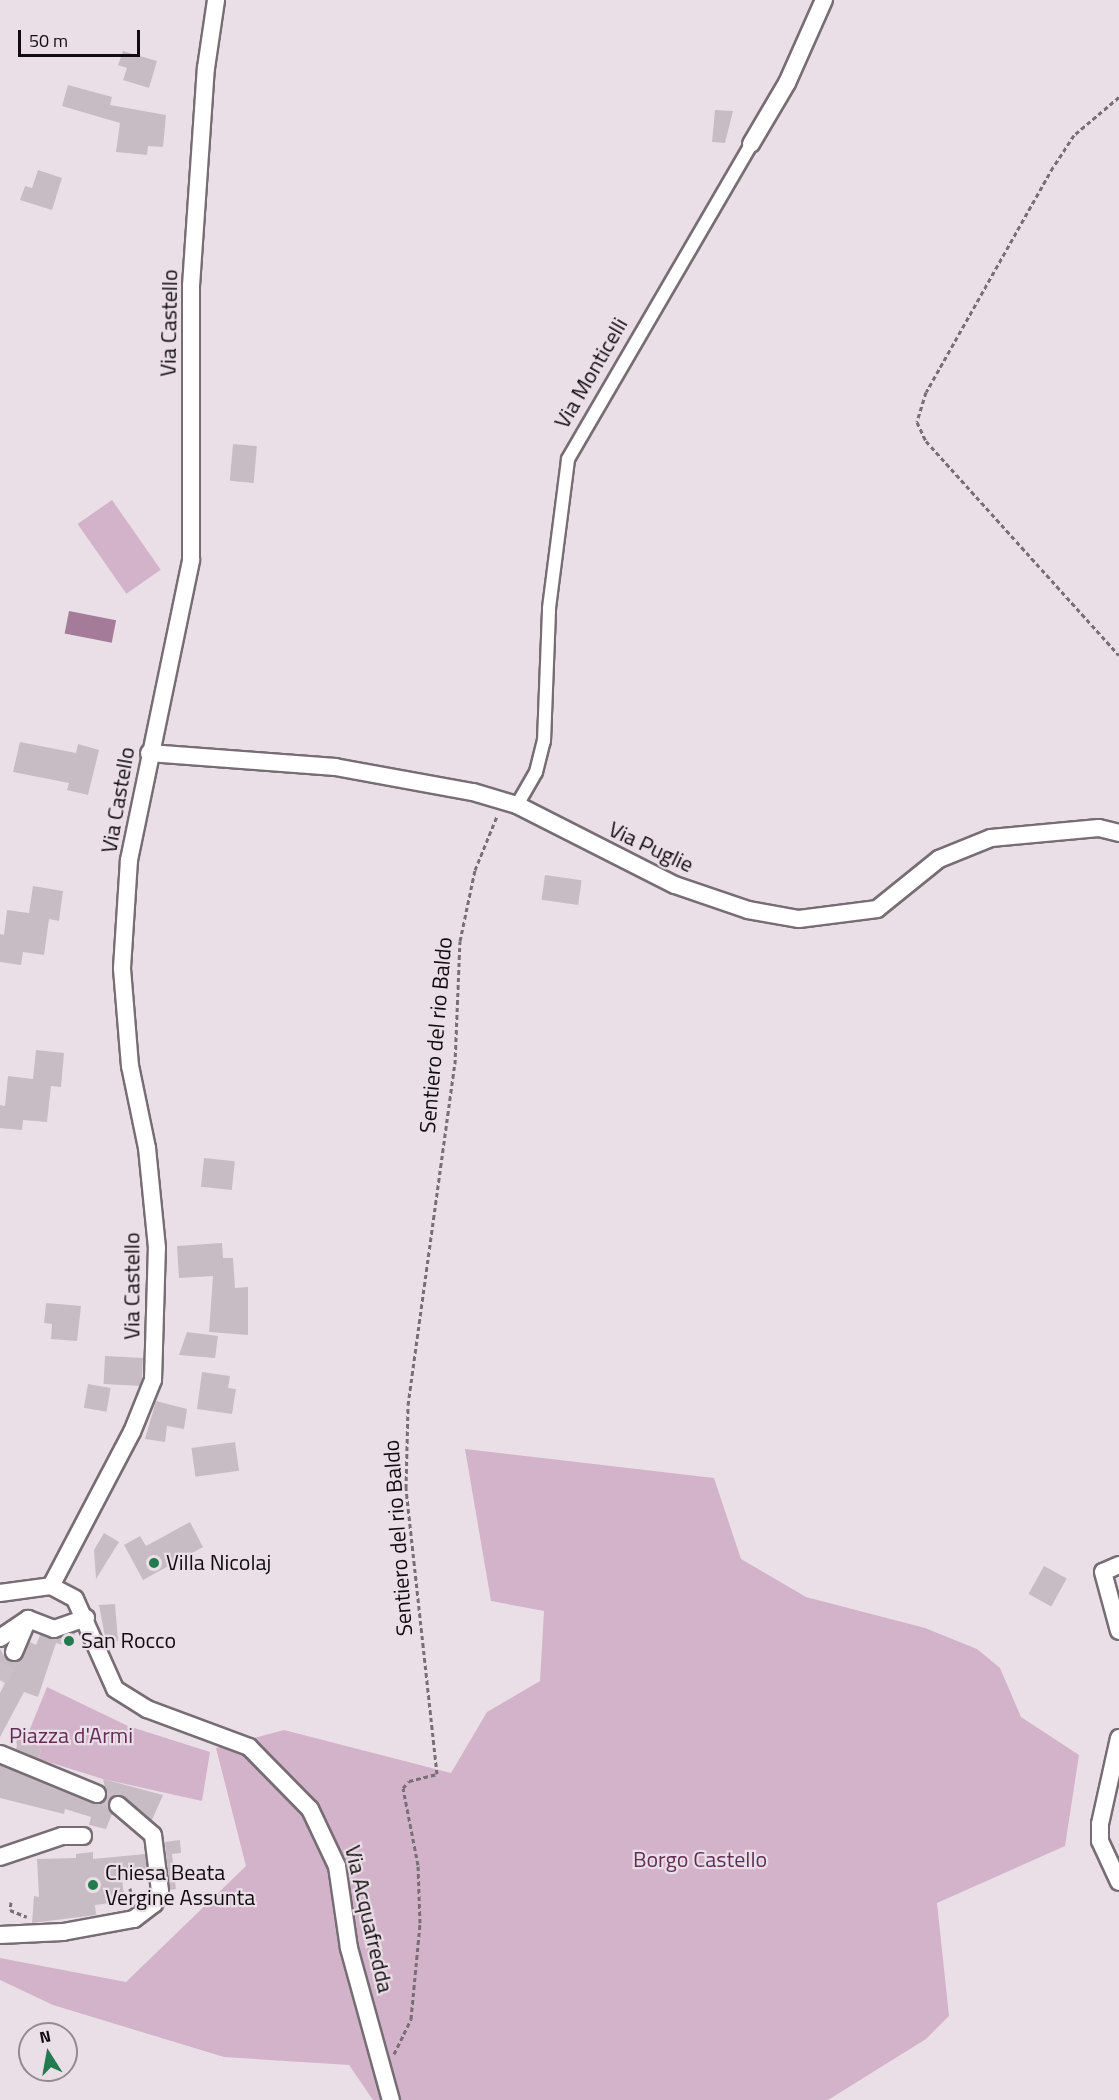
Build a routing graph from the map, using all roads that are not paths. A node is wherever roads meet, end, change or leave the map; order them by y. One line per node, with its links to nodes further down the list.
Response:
1 (216, 0): 4 (street, Via Castello)
2 (824, 0): 3 (street, Via Monticelli)
3 (752, 144): 5 (street, Via Monticelli)
4 (149, 753): 5 (street, Via Puglie); 8 (street, Via Castello)
5 (511, 803): 6 (street, Via Puglie)
6 (1119, 833)
7 (1119, 1565): 12 (street)
8 (51, 1586): 9 (street); 10 (street, Via Acquafredda)
9 (0, 1593)
10 (86, 1618): 11 (street); 23 (street, Via Acquafredda)
11 (28, 1619): 13 (street); 14 (street)
12 (1119, 1630)
13 (0, 1638)
14 (14, 1652)
15 (1119, 1738): 21 (street)
16 (0, 1754): 17 (street)
17 (97, 1794)
18 (118, 1805): 22 (street)
19 (83, 1836): 20 (street)
20 (0, 1857)
21 (1119, 1882)
22 (0, 1935)
23 (391, 2100)

